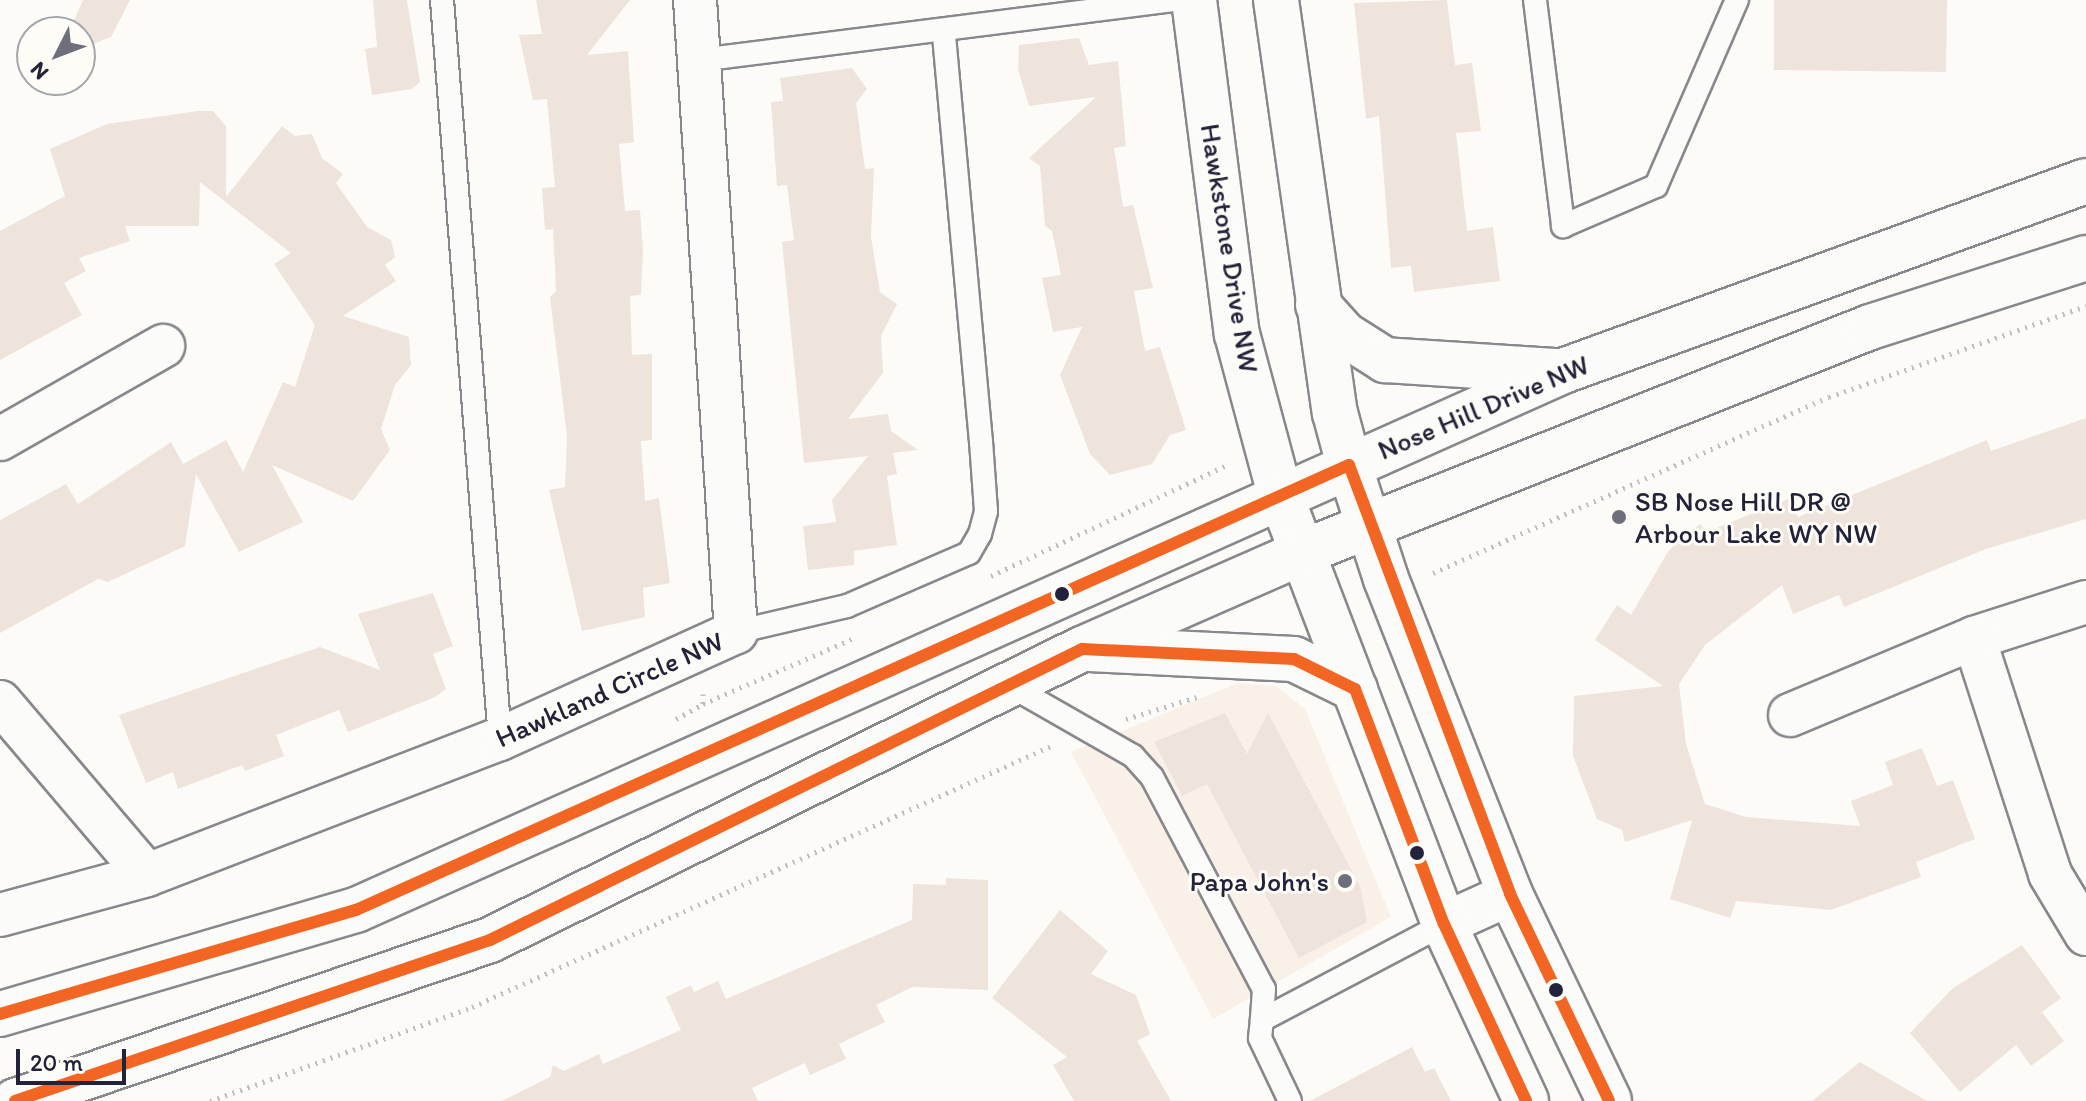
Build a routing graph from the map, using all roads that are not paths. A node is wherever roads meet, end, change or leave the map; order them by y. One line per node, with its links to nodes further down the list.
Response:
1 (442, 0): 28 (lane)
2 (695, 0): 9 (street, Hawkland Circle NW)
3 (1178, 0): 8 (lane)
4 (1194, 0): 17 (main road, Hawkstone Drive NW)
5 (1276, 0): 12 (main road)
6 (1535, 0): 7 (lane)
7 (1737, 0)
8 (944, 32): 9 (lane); 21 (lane)
9 (700, 60): 21 (street, Hawkland Circle NW)
10 (2086, 181): 14 (main road, Nose Hill Drive NW)
11 (2086, 258): 18 (main road)
12 (1318, 305): 14 (main road); 16 (main road)
13 (163, 346): 15 (street)
14 (1563, 371): 16 (main road, Nose Hill Drive NW)
15 (0, 439)
16 (1349, 465): 17 (main road, Nose Hill Drive NW); 18 (main road)
17 (1280, 494): 19 (main road, Hawkstone Drive NW); 34 (main road, Nose Hill Drive NW)
18 (1370, 527): 19 (main road); 30 (main road)
19 (1303, 552): 23 (main road); 25 (main road, Hawkstone Drive NW)
20 (2086, 602): 22 (street)
21 (736, 632): 28 (street, Hawkland Circle NW)
22 (1974, 638): 27 (street); 33 (street)
23 (1082, 649): 24 (main road); 25 (main road)
24 (1009, 685): 35 (lane); 36 (main road)
25 (1355, 689): 32 (main road, Hawkstone Drive NW)
26 (0, 702): 29 (street)
27 (1790, 715)
28 (500, 739): 29 (street, Hawkland Circle NW)
29 (147, 875): 31 (street, Hawkland Circle NW)
30 (1510, 894): 32 (street); 39 (main road)
31 (0, 915)
32 (1444, 924): 35 (lane); 38 (main road, Hawkstone Drive NW)
33 (2086, 934)
34 (0, 1014)
35 (1262, 1020): 37 (lane)
36 (15, 1101)
37 (1290, 1101)
38 (1526, 1101)
39 (1609, 1101)

